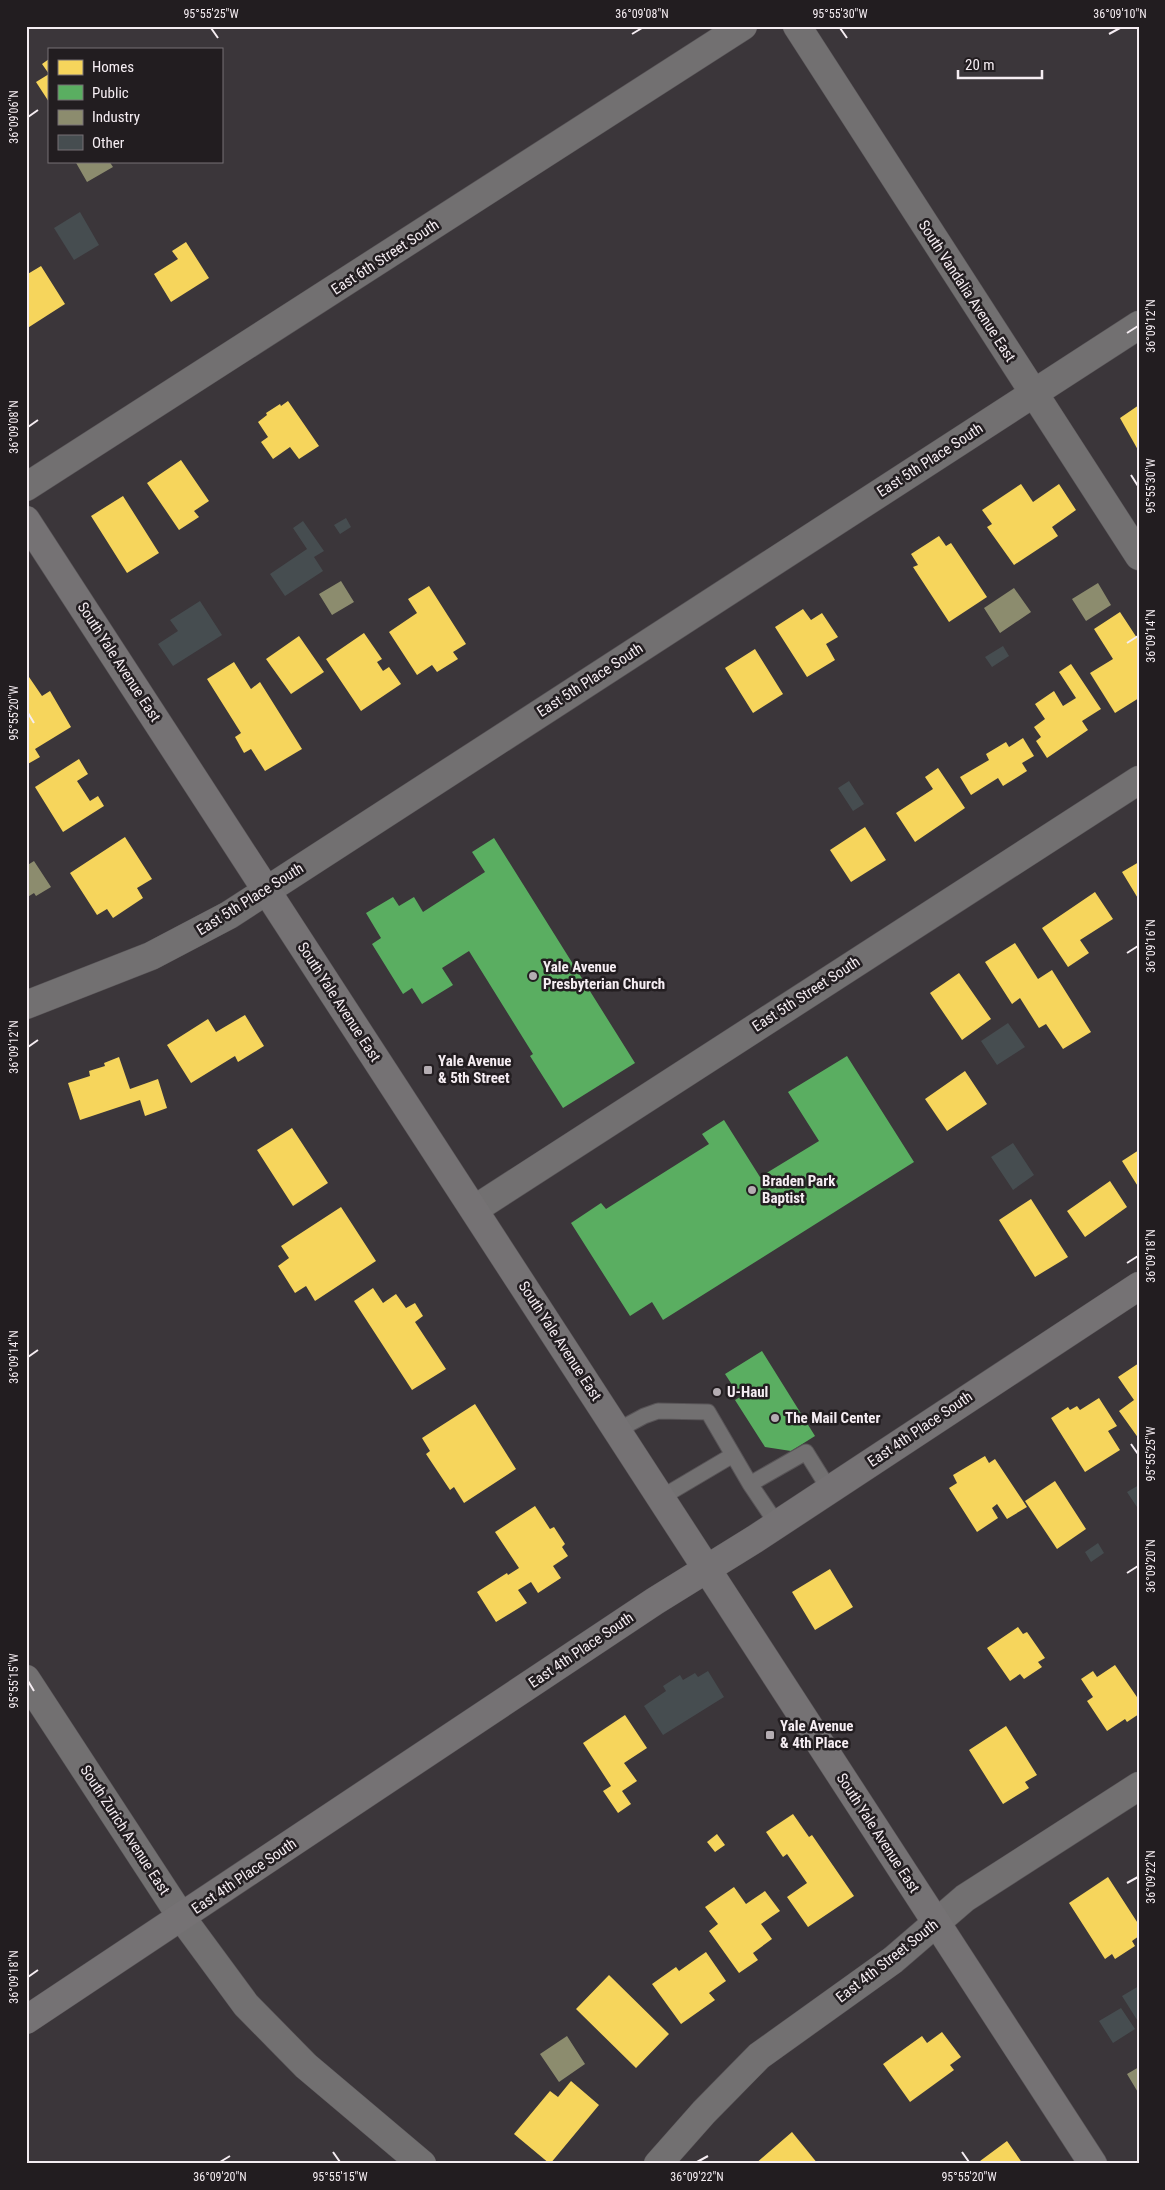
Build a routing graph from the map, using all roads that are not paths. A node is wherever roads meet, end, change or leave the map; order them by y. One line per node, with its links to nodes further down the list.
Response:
1 (797, 26): 4 (street, South Vandalia Avenue East)
2 (729, 30): 5 (street, East 6th Street South)
3 (1139, 325): 4 (street, East 5th Place South)
4 (1033, 393): 7 (street, South Vandalia Avenue East); 9 (street, East 5th Place South)
5 (26, 487)
6 (26, 520): 9 (main road, South Yale Avenue East)
7 (1139, 556)
8 (1139, 780): 11 (street, East 5th Street South)
9 (266, 890): 10 (street, East 5th Place South); 11 (main road, South Yale Avenue East)
10 (26, 1005)
11 (475, 1210): 13 (main road, South Yale Avenue East)
12 (1139, 1286): 16 (main road, East 4th Place South)
13 (618, 1430): 14 (lane); 17 (main road, South Yale Avenue East)
14 (733, 1455): 15 (lane); 17 (lane)
15 (750, 1484): 16 (lane); 18 (lane)
16 (829, 1489): 18 (main road, East 4th Place South)
17 (662, 1497): 19 (main road, South Yale Avenue East)
18 (778, 1524): 19 (main road, East 4th Place South)
19 (707, 1568): 22 (main road, East 4th Place South); 23 (main road, South Yale Avenue East)
20 (26, 1679): 22 (street, South Zurich Avenue East)
21 (1139, 1786): 23 (street, East 4th Street South)
22 (182, 1918): 24 (main road, East 4th Place South); 25 (street, South Zurich Avenue East)
23 (936, 1924): 26 (street, East 4th Street South); 27 (main road, South Yale Avenue East)
24 (26, 2020)
25 (422, 2164)
26 (658, 2164)
27 (1093, 2164)

